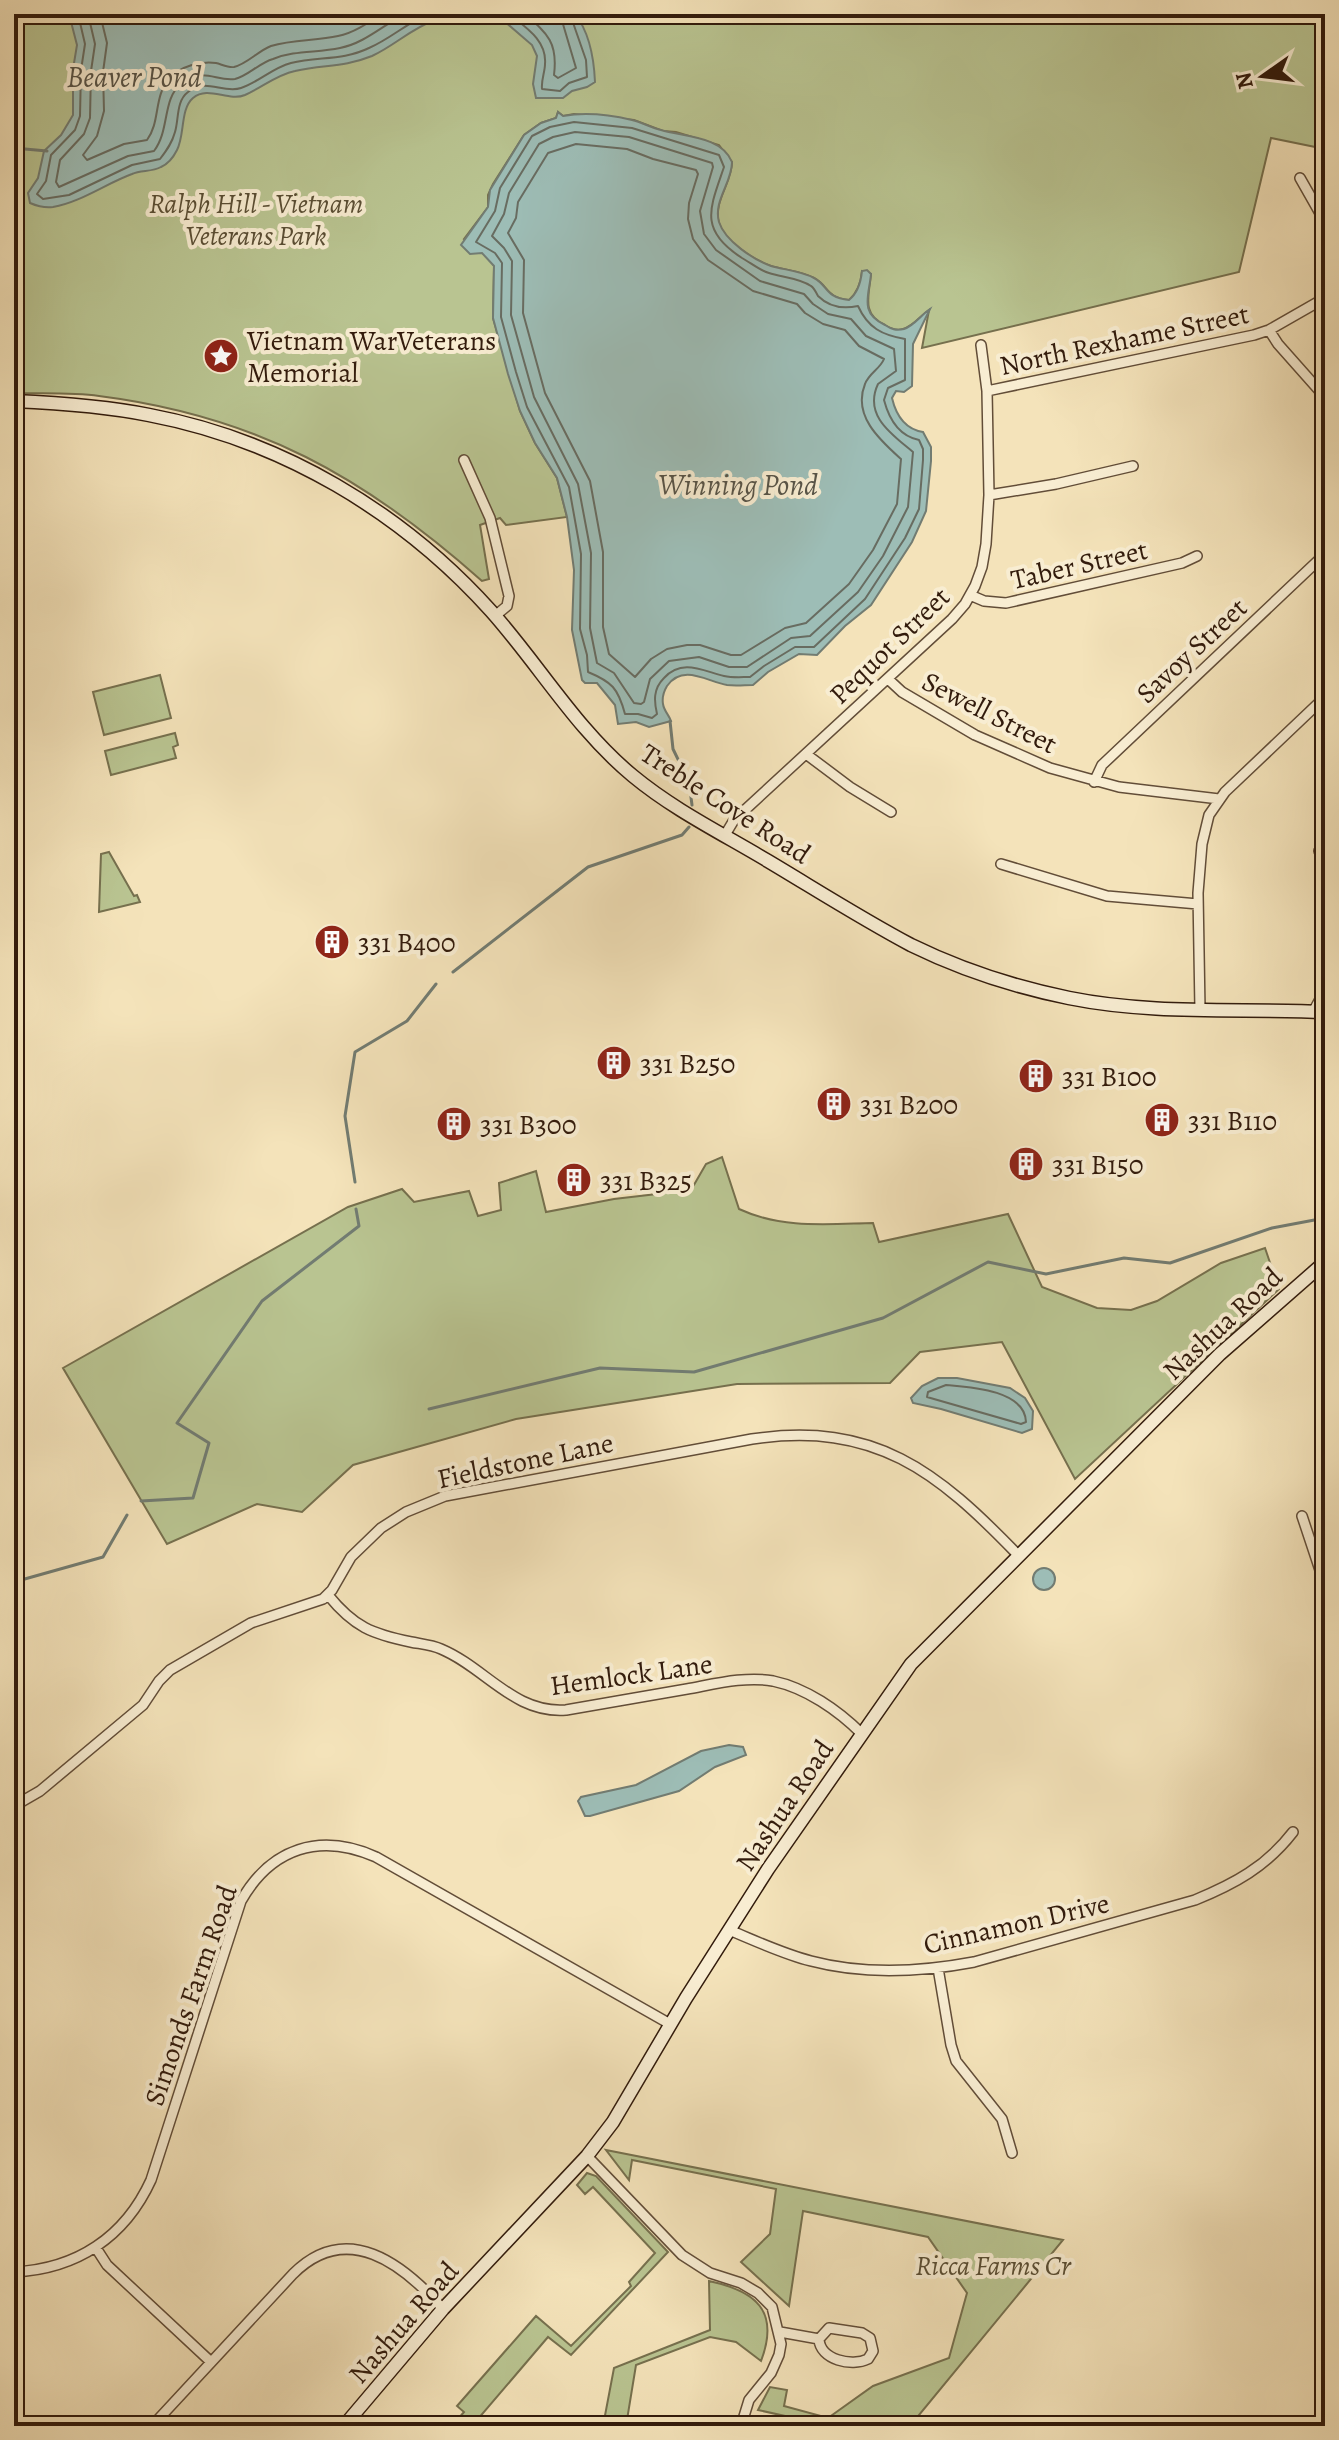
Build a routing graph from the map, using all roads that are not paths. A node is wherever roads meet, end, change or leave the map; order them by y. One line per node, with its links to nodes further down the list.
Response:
1 (1300, 178): 2 (street)
2 (1325, 222)
3 (1325, 298): 4 (street, North Rexhame Street)
4 (1269, 330): 6 (street, North Rexhame Street); 7 (street)
5 (981, 345): 6 (street, Pequot Street)
6 (987, 391): 11 (street, Pequot Street)
7 (1325, 397)
8 (14, 401): 15 (main road, Treble Cove Road)
9 (464, 460): 15 (street)
10 (1133, 466): 11 (street)
11 (989, 495): 14 (street, Pequot Street)
12 (1325, 554): 19 (street, Savoy Street)
13 (1197, 556): 14 (street, Taber Street)
14 (970, 595): 16 (street, Pequot Street)
15 (495, 616): 22 (main road, Treble Cove Road)
16 (888, 679): 18 (street, Pequot Street); 19 (street, Sewell Street)
17 (1325, 697): 20 (street)
18 (806, 754): 21 (street); 22 (street, Pequot Street)
19 (1094, 782): 20 (street, Sewell Street)
20 (1219, 799): 24 (street)
21 (891, 812)
22 (725, 835): 26 (main road, Treble Cove Road)
23 (1001, 864): 24 (street)
24 (1198, 904): 26 (street)
25 (1325, 990): 27 (street)
26 (1200, 1010): 27 (main road, Treble Cove Road)
27 (1319, 1012)
28 (1325, 1262): 30 (main road, Nashua Road)
29 (1302, 1516): 31 (street)
30 (1018, 1555): 32 (street, Fieldstone Lane); 33 (main road, Nashua Road)
31 (1325, 1585)
32 (328, 1595): 33 (street, Hemlock Lane); 34 (street)
33 (862, 1734): 36 (main road, Nashua Road)
34 (14, 1806)
35 (1293, 1832): 37 (street, Cinnamon Drive)
36 (729, 1930): 37 (street, Cinnamon Drive); 38 (main road, Nashua Road)
37 (938, 1968): 39 (street)
38 (670, 2024): 40 (main road, Nashua Road); 41 (street, Simonds Farm Road)
39 (1012, 2153)
40 (587, 2156): 43 (main road, Nashua Road); 44 (street)
41 (96, 2248): 42 (street, Simonds Farm Road); 46 (street)
42 (14, 2272)
43 (443, 2309): 46 (street); 48 (main road, Nashua Road)
44 (780, 2332): 45 (street); 49 (street)
45 (819, 2339): 45 (street)
46 (211, 2362): 47 (street)
47 (152, 2426)
48 (344, 2426)
49 (741, 2426)

